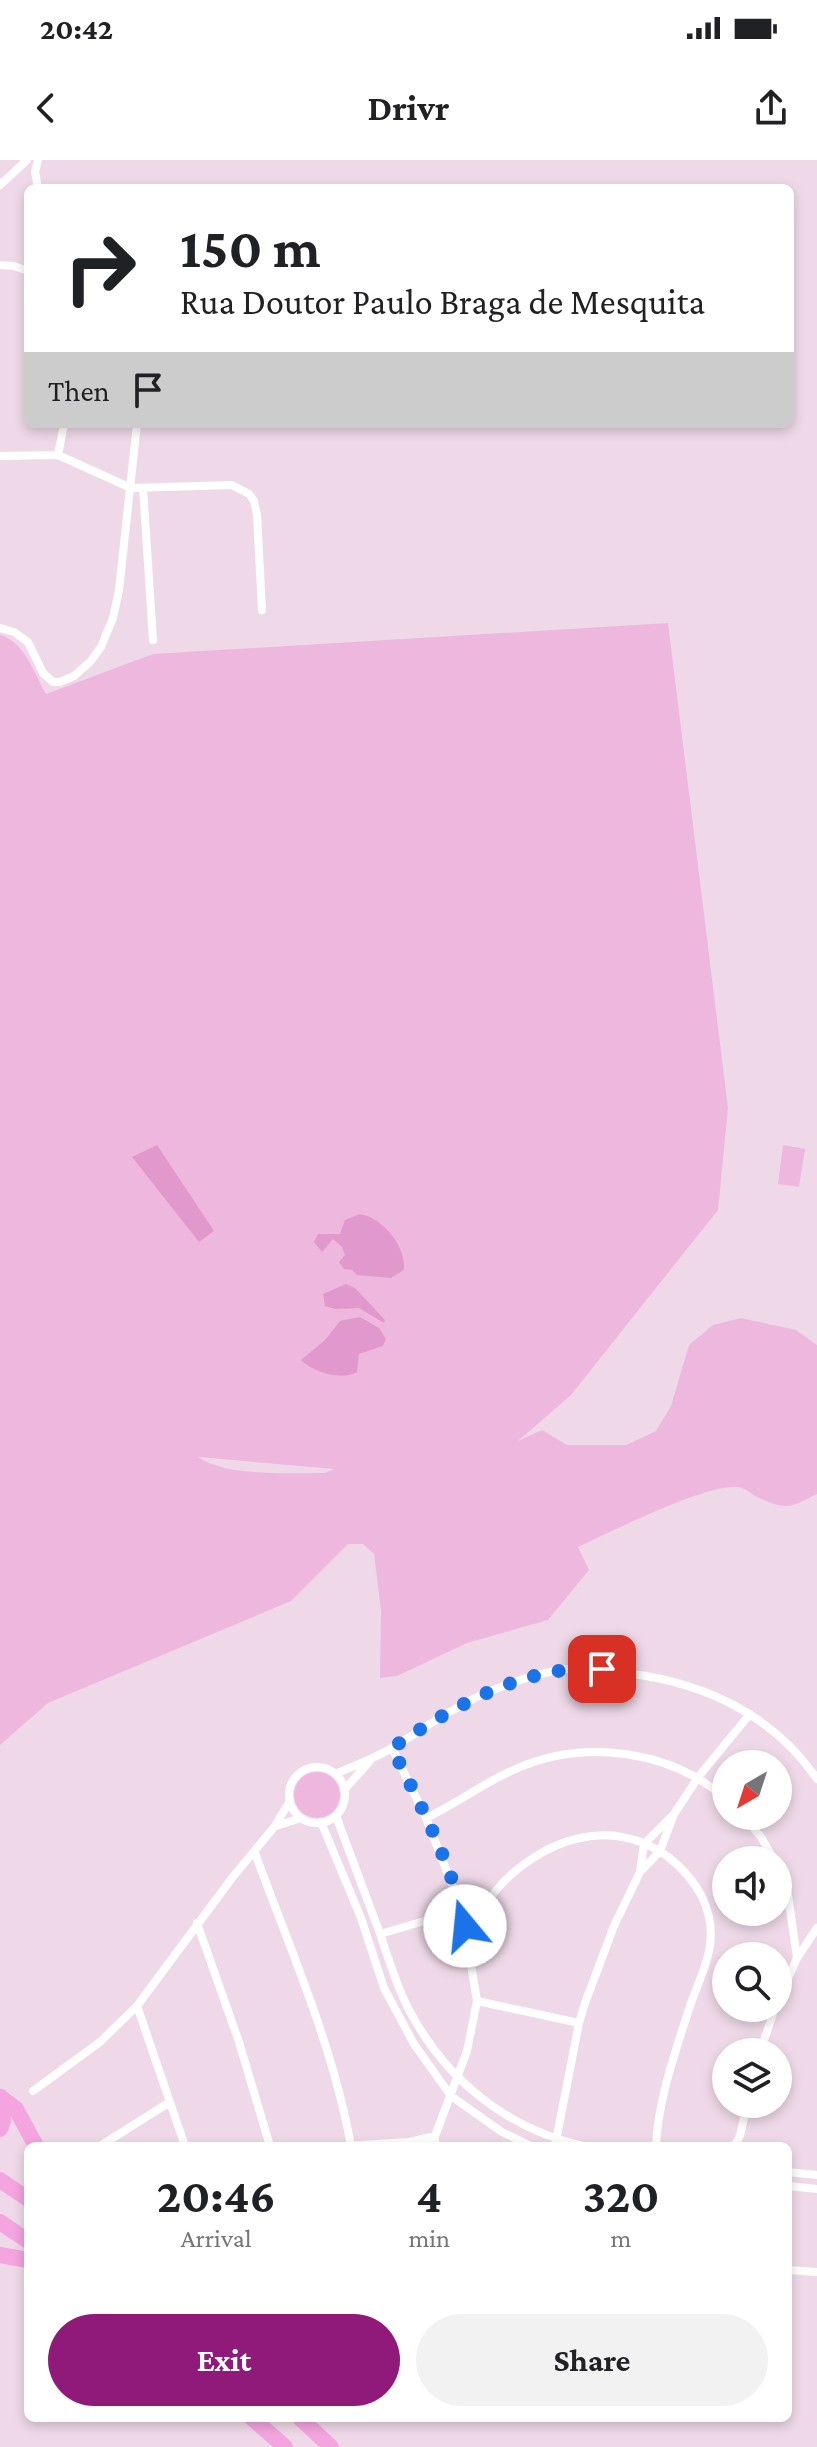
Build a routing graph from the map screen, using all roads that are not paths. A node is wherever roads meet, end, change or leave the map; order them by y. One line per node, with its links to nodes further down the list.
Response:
1 (27, 160): 4 (street)
2 (38, 160): 3 (street)
3 (37, 184)
4 (0, 185)
5 (0, 265): 6 (street)
6 (24, 270)
7 (63, 428): 9 (street)
8 (137, 428): 11 (street)
9 (58, 455): 10 (street); 11 (street)
10 (0, 456)
11 (131, 488): 12 (street); 14 (street)
12 (143, 488): 13 (street); 15 (street)
13 (262, 610)
14 (0, 628)
15 (153, 640)
16 (750, 1714): 17 (street); 20 (street); 21 (street)
17 (392, 1748): 18 (street); 28 (street)
18 (373, 1758): 19 (street); 23 (street)
19 (335, 1774): 23 (street); 24 (street)
20 (698, 1778): 22 (street); 25 (street); 28 (street)
21 (817, 1779)
22 (712, 1788)
23 (344, 1790): 26 (street)
24 (290, 1801): 27 (street); 30 (street)
25 (674, 1814): 31 (street); 32 (street)
26 (336, 1816): 29 (street); 40 (street)
27 (301, 1818): 29 (street); 30 (street)
28 (426, 1818): 35 (street)
29 (321, 1822): 49 (street)
30 (275, 1826): 33 (street)
31 (644, 1844): 32 (street); 34 (street); 36 (street)
32 (660, 1851): 34 (street); 54 (street)
33 (255, 1853): 37 (street); 61 (street)
34 (640, 1872): 46 (street)
35 (460, 1906): 36 (street); 40 (street); 41 (street)
36 (484, 1907): 41 (street)
37 (197, 1923): 45 (street); 60 (street)
38 (792, 1923): 42 (street)
39 (817, 1928): 42 (street)
40 (380, 1934): 47 (street)
41 (468, 1942): 44 (street)
42 (797, 1958): 43 (street)
43 (792, 1970)
44 (477, 2001): 46 (street); 47 (street)
45 (137, 2006): 48 (street); 51 (street)
46 (579, 2023): 63 (street)
47 (457, 2077): 49 (street); 63 (street)
48 (33, 2091)
49 (451, 2096): 56 (street); 62 (street)
50 (0, 2097): 53 (highway); 57 (highway)
51 (170, 2102): 58 (street); 59 (street)
52 (744, 2118): 55 (street)
53 (0, 2129)
54 (657, 2132): 64 (street); 65 (street)
55 (740, 2136): 66 (street); 67 (street)
56 (435, 2141)
57 (34, 2142)
58 (106, 2142)
59 (184, 2142)
60 (269, 2142)
61 (348, 2142)
62 (523, 2142)
63 (556, 2142)
64 (651, 2142)
65 (656, 2142)
66 (736, 2142)
67 (742, 2142)
68 (792, 2172): 69 (street)
69 (817, 2174): 72 (street)
70 (0, 2180): 73 (highway)
71 (792, 2186): 72 (street)
72 (816, 2189)
73 (24, 2196)
74 (0, 2222): 75 (highway)
75 (24, 2238)
76 (0, 2255): 77 (highway)
77 (24, 2259)
78 (792, 2270): 79 (street)
79 (817, 2272)
80 (257, 2422): 82 (highway)
81 (304, 2422): 83 (highway)
82 (285, 2447)
83 (331, 2447)

